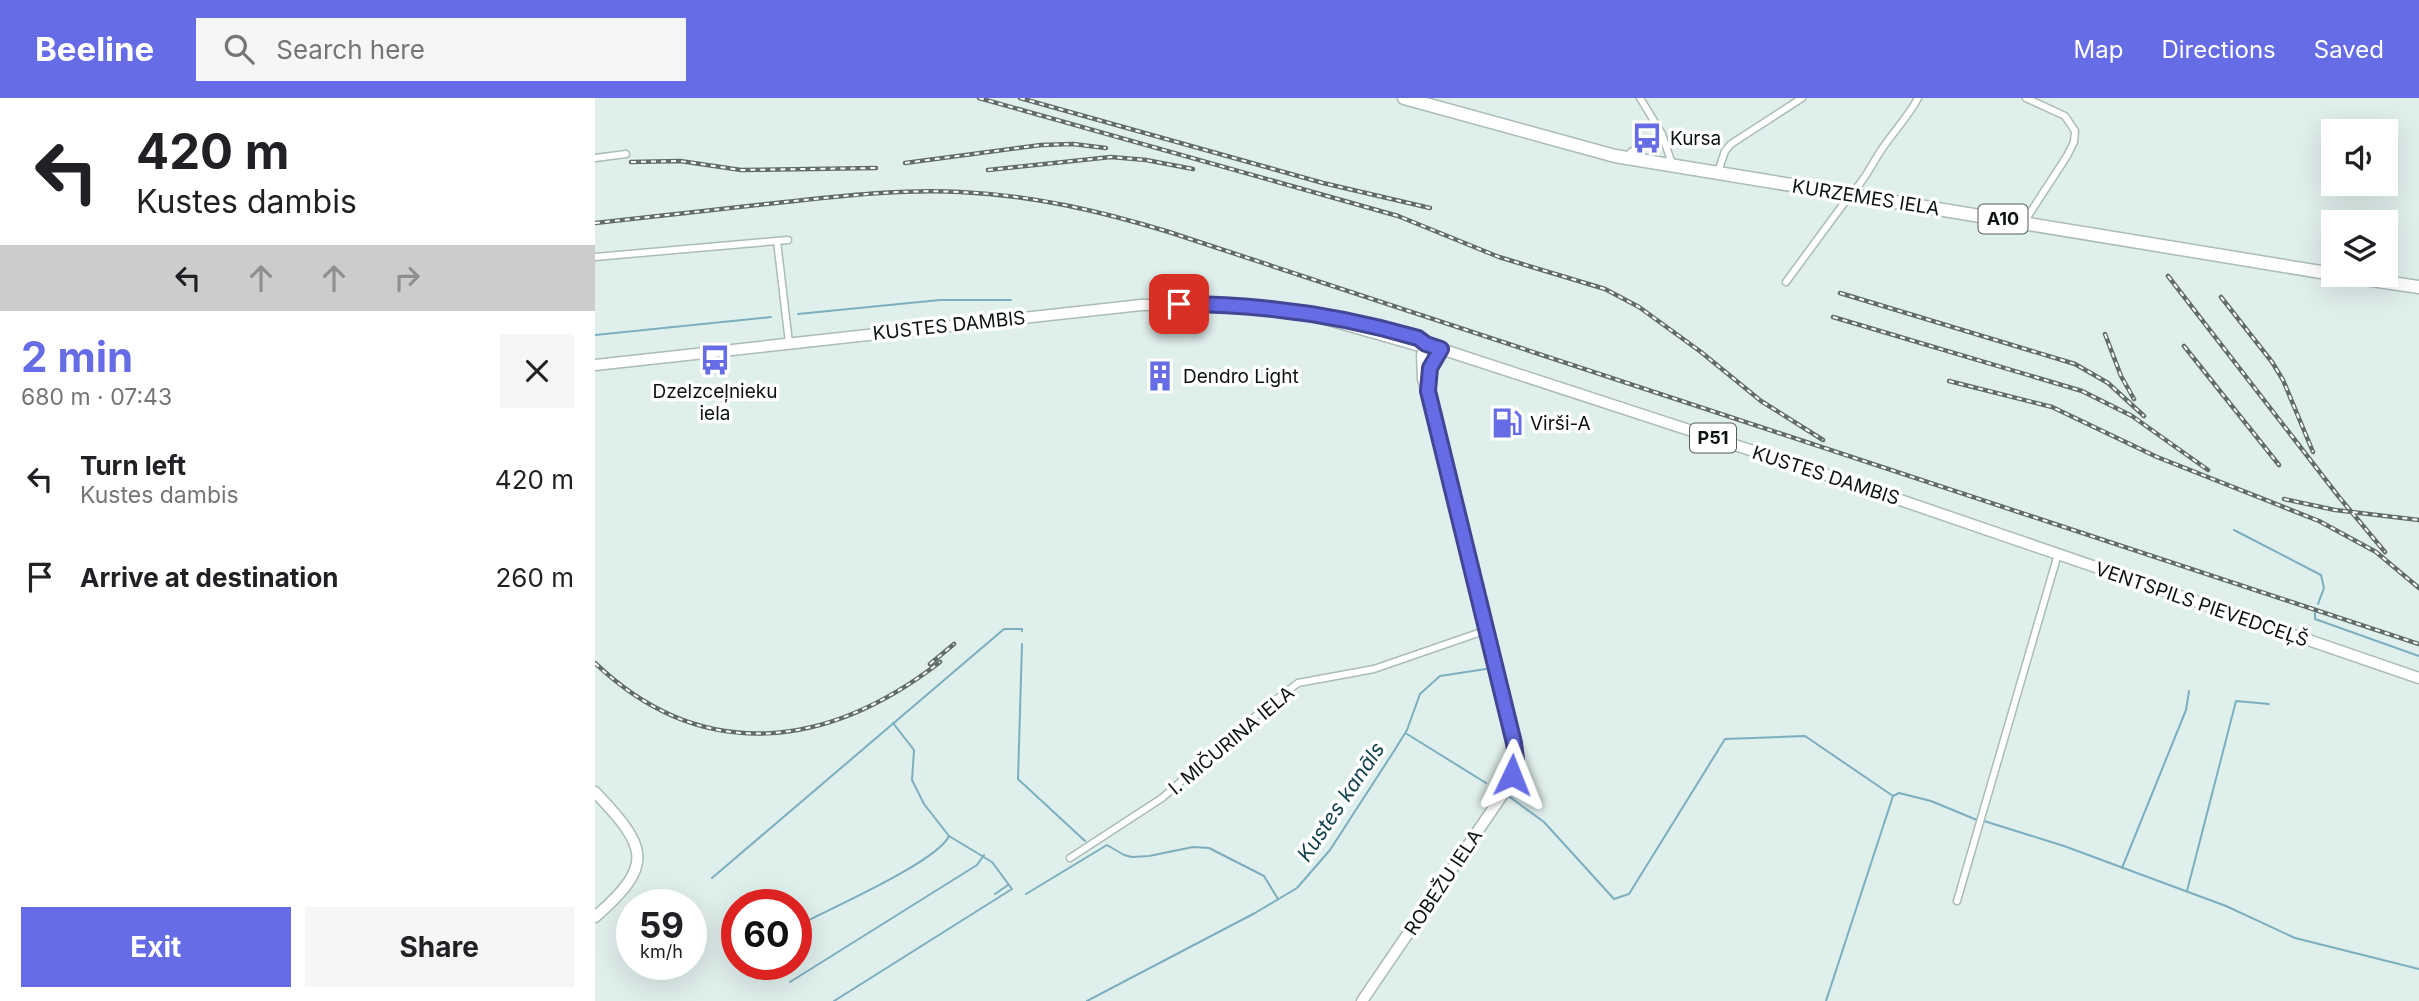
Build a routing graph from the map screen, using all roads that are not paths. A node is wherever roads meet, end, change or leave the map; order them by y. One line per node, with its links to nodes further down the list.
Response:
1 (1403, 98): 9 (highway, KURZEMES IELA / A10)
2 (1640, 98): 6 (street)
3 (1802, 98): 11 (street)
4 (1917, 98): 12 (street)
5 (2026, 98): 13 (street)
6 (1662, 134): 9 (street); 10 (street)
7 (626, 154): 8 (street)
8 (595, 158)
9 (1627, 158): 10 (highway, KURZEMES IELA / A10)
10 (1672, 166): 11 (highway, KURZEMES IELA / A10)
11 (1718, 172): 12 (highway, KURZEMES IELA / A10)
12 (1850, 195): 13 (highway, KURZEMES IELA / A10); 18 (street)
13 (2024, 222): 17 (highway, KURZEMES IELA / A10)
14 (788, 240): 15 (street)
15 (777, 241): 16 (street); 21 (street)
16 (595, 257)
17 (2321, 272)
18 (1786, 282)
19 (2398, 284): 20 (highway, KURZEMES IELA / A10)
20 (2419, 287)
21 (789, 343): 22 (main road, KUSTES DAMBIS); 24 (main road, KUSTES DAMBIS)
22 (1426, 344): 23 (main road, KUSTES DAMBIS); 25 (main road, ROBEŽU IELA)
23 (1441, 349): 25 (main road, ROBEŽU IELA); 26 (main road, KUSTES DAMBIS / P51)
24 (595, 365)
25 (1428, 391): 28 (main road, ROBEŽU IELA)
26 (1985, 529): 27 (main road, VENTSPILS PIEVEDCEĻŠ / P51)
27 (2058, 554): 29 (main road, VENTSPILS PIEVEDCEĻŠ / P51); 32 (street)
28 (1486, 630): 31 (street, I. MIČURINA IELA); 34 (main road, ROBEŽU IELA)
29 (2419, 678)
30 (595, 792): 33 (main road)
31 (1070, 858)
32 (1957, 901)
33 (595, 917)
34 (1362, 1001)

